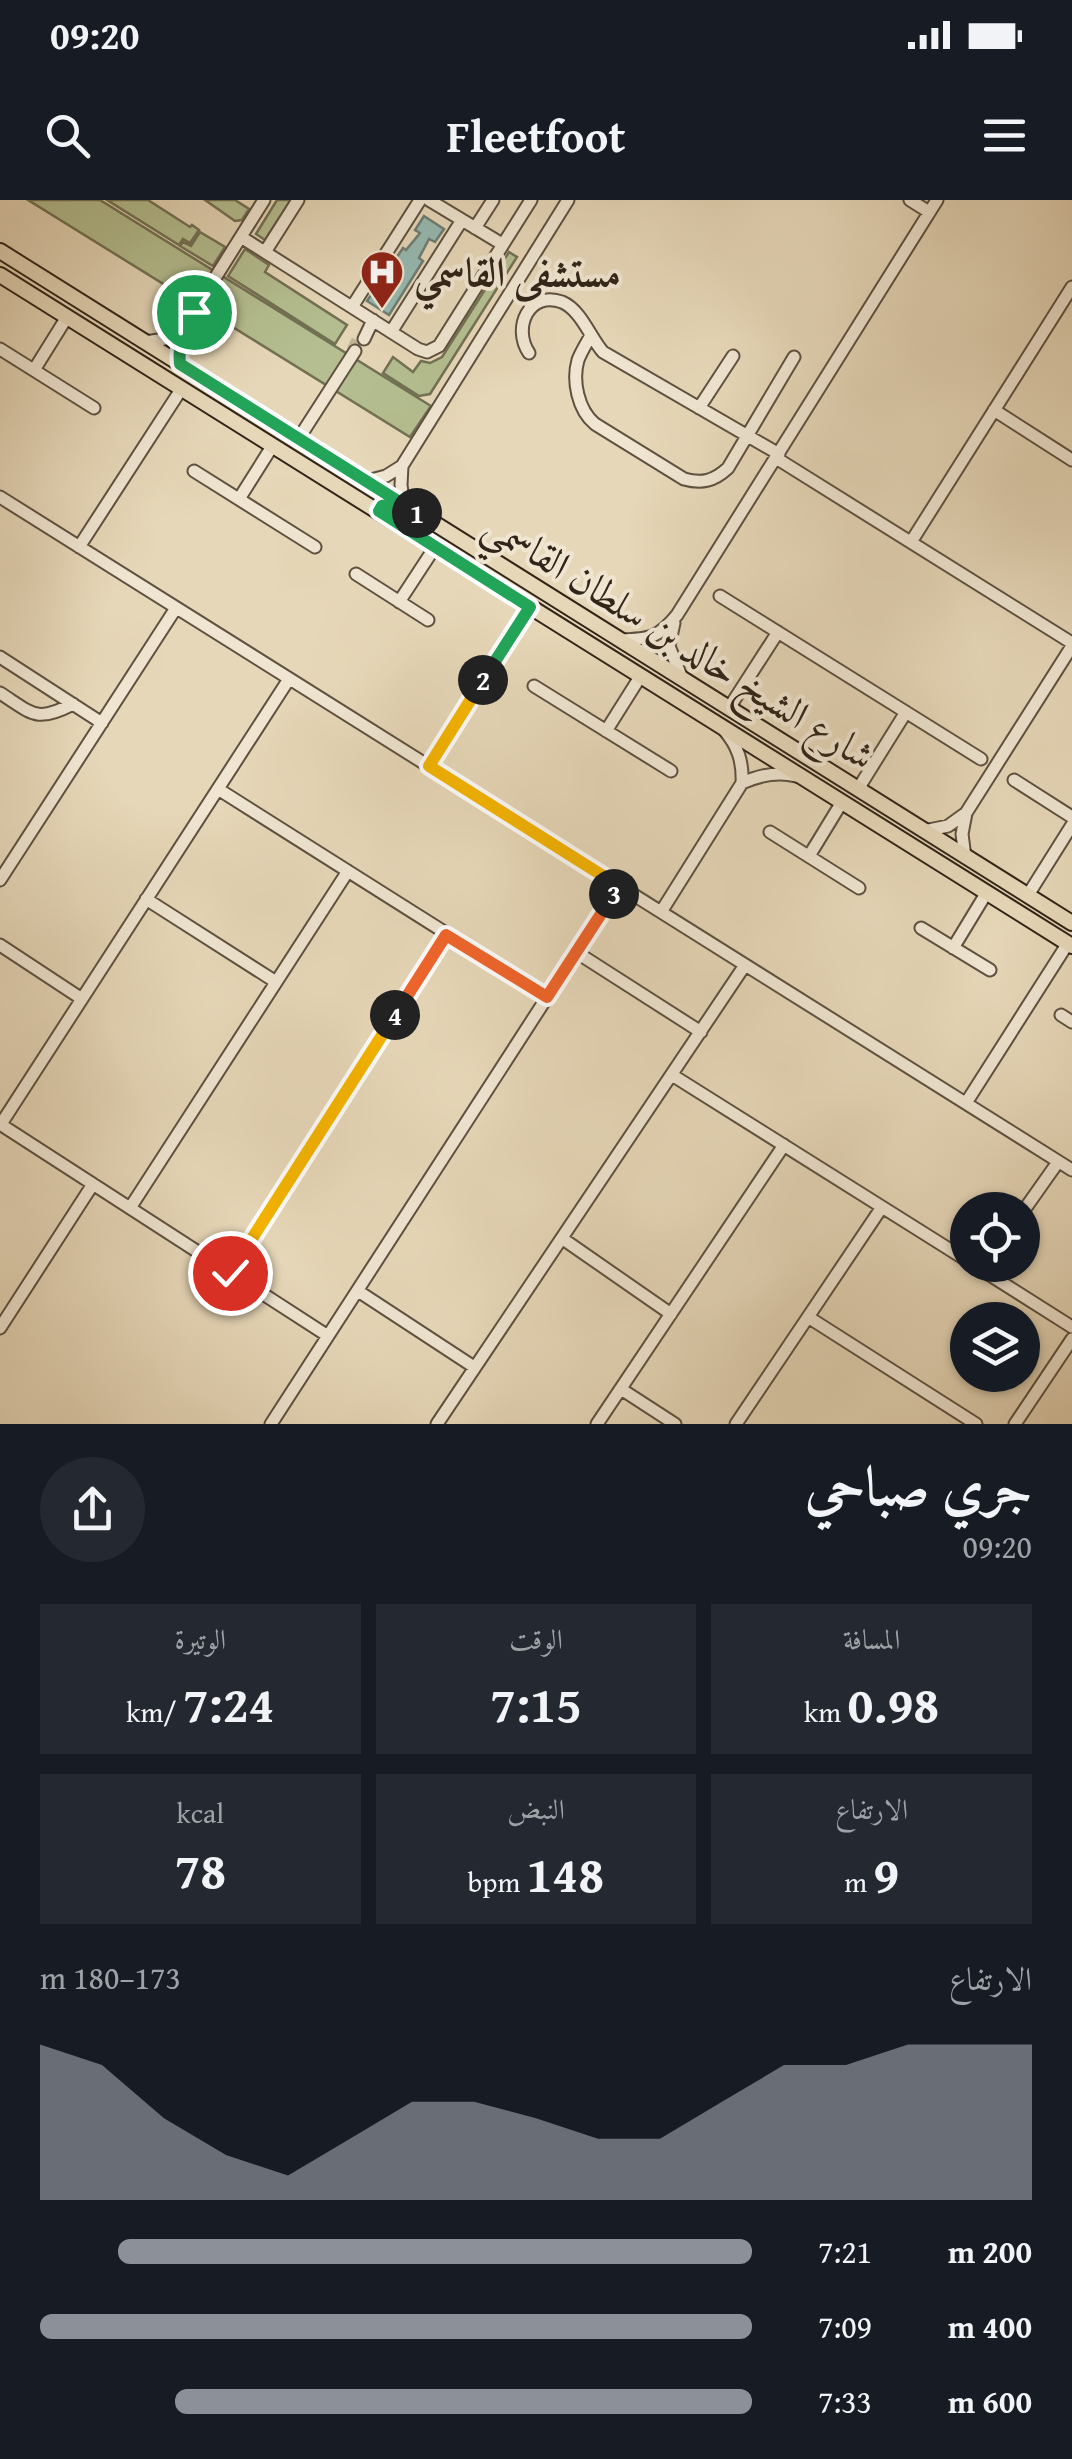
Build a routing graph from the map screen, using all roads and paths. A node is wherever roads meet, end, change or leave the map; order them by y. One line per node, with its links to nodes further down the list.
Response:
1 (264, 200): 13 (street)
2 (298, 200): 16 (street)
3 (420, 200): 19 (street)
4 (429, 200): 11 (street)
5 (493, 200): 12 (street)
6 (531, 200): 14 (street)
7 (568, 200): 41 (street)
8 (910, 200): 10 (street)
9 (937, 200): 10 (street)
10 (930, 212): 39 (street)
11 (462, 220): 12 (street); 22 (street)
12 (475, 228): 14 (street)
13 (241, 237): 16 (street); 21 (street)
14 (502, 244): 22 (street)
15 (0, 251): 24 (main road, شارع الشيخ خالد بن سلطان القاسمي)
16 (265, 252): 19 (street)
17 (4, 280): 20 (main road, شارع الشيخ خالد بن سلطان القاسمي)
18 (1072, 286): 35 (street)
19 (352, 306): 22 (street)
20 (67, 317): 31 (street); 32 (main road, شارع الشيخ خالد بن سلطان القاسمي)
21 (183, 329): 24 (street); 30 (street)
22 (391, 332)
23 (590, 337): 27 (street); 34 (street); 36 (street)
24 (144, 342): 30 (main road, شارع الشيخ خالد بن سلطان القاسمي)
25 (0, 349): 31 (street)
26 (353, 352): 37 (street)
27 (529, 352)
28 (732, 356): 34 (street)
29 (794, 357): 36 (street)
30 (180, 364): 37 (main road, شارع الشيخ خالد بن سلطان القاسمي)
31 (34, 370): 33 (street)
32 (182, 388): 38 (main road, شارع الشيخ خالد بن سلطان القاسمي); 50 (street)
33 (94, 408)
34 (699, 408): 36 (street)
35 (994, 410): 40 (street); 49 (street)
36 (748, 436): 39 (street)
37 (299, 438): 43 (main road, شارع الشيخ خالد بن سلطان القاسمي)
38 (273, 445): 45 (street); 47 (main road, شارع الشيخ خالد بن سلطان القاسمي)
39 (777, 456): 49 (street); 58 (street)
40 (1072, 460)
41 (402, 466): 43 (street); 46 (street)
42 (194, 471): 45 (street)
43 (367, 481): 46 (main road, شارع الشيخ خالد بن سلطان القاسمي)
44 (0, 497): 50 (street)
45 (239, 499): 51 (street)
46 (404, 505): 48 (main road, شارع الشيخ خالد بن سلطان القاسمي)
47 (379, 511): 48 (main road); 52 (main road, شارع الشيخ خالد بن سلطان القاسمي)
48 (429, 521): 61 (main road, شارع الشيخ خالد بن سلطان القاسمي)
49 (911, 542): 62 (street)
50 (79, 547): 57 (street)
51 (315, 547)
52 (434, 547): 55 (street); 56 (main road, شارع الشيخ خالد بن سلطان القاسمي)
53 (356, 574): 55 (street)
54 (720, 596): 60 (street)
55 (399, 602): 59 (street)
56 (530, 607): 64 (main road, شارع الشيخ خالد بن سلطان القاسمي); 76 (street)
57 (176, 608): 66 (street); 72 (street)
58 (678, 614): 61 (street); 65 (street)
59 (428, 620)
60 (778, 632): 70 (street); 71 (street)
61 (621, 640): 65 (main road, شارع الشيخ خالد بن سلطان القاسمي)
62 (1072, 644): 84 (street)
63 (0, 657): 69 (street)
64 (640, 677): 73 (main road, شارع الشيخ خالد بن سلطان القاسمي); 74 (street)
65 (682, 678): 70 (main road, شارع الشيخ خالد بن سلطان القاسمي)
66 (289, 679): 76 (street); 81 (street)
67 (534, 686): 74 (street)
68 (0, 693): 69 (street)
69 (74, 704): 72 (street)
70 (729, 708): 82 (main road, شارع الشيخ خالد بن سلطان القاسمي)
71 (906, 712): 75 (street); 82 (street)
72 (102, 722): 92 (street)
73 (723, 729): 78 (main road, شارع الشيخ خالد بن سلطان القاسمي); 80 (street)
74 (606, 730): 77 (street)
75 (981, 759)
76 (429, 766): 93 (street)
77 (671, 772)
78 (799, 777): 80 (street); 83 (main road, شارع الشيخ خالد بن سلطان القاسمي)
79 (1014, 780): 85 (street)
80 (742, 783): 98 (street)
81 (218, 789): 91 (street); 97 (street)
82 (858, 789): 87 (main road, شارع الشيخ خالد بن سلطان القاسمي)
83 (842, 802): 89 (street); 95 (main road, شارع الشيخ خالد بن سلطان القاسمي)
84 (966, 813): 87 (street); 90 (street)
85 (1072, 816)
86 (1072, 825): 96 (street)
87 (924, 831): 90 (main road, شارع الشيخ خالد بن سلطان القاسمي)
88 (770, 832): 89 (street)
89 (808, 856): 94 (street)
90 (965, 857): 96 (main road, شارع الشيخ خالد بن سلطان القاسمي)
91 (348, 871): 101 (street); 108 (street)
92 (0, 880)
93 (619, 886): 98 (street); 105 (street)
94 (859, 888)
95 (988, 892): 102 (main road, شارع الشيخ خالد بن سلطان القاسمي); 104 (street)
96 (1028, 896): 99 (main road, شارع الشيخ خالد بن سلطان القاسمي)
97 (146, 899): 108 (street); 110 (street)
98 (661, 912): 106 (street)
99 (1072, 923)
100 (921, 928): 104 (street)
101 (446, 935): 109 (street); 124 (street)
102 (1070, 944): 113 (street)
103 (0, 945): 110 (street)
104 (953, 948): 107 (street)
105 (576, 952): 109 (street); 111 (street)
106 (745, 966): 111 (street); 113 (street)
107 (990, 970)
108 (276, 982): 121 (street)
109 (547, 997): 126 (street)
110 (82, 999): 114 (street)
111 (701, 1032): 112 (street)
112 (672, 1075): 115 (street); 122 (street)
113 (966, 1104): 116 (street)
114 (1, 1124): 118 (street)
115 (784, 1145): 120 (street); 127 (street)
116 (1058, 1162): 117 (street); 119 (street)
117 (1072, 1170)
118 (93, 1184): 121 (street); 130 (street)
119 (1037, 1192)
120 (882, 1207): 123 (street); 128 (street)
121 (130, 1208): 124 (street)
122 (563, 1239): 127 (street); 133 (street)
123 (950, 1250)
124 (230, 1273): 131 (street)
125 (1004, 1282): 129 (street)
126 (358, 1291): 131 (street); 133 (street)
127 (671, 1314): 134 (street)
128 (808, 1317): 139 (street); 140 (street)
129 (1072, 1327)
130 (0, 1328)
131 (328, 1336): 135 (street)
132 (1072, 1339): 141 (street)
133 (474, 1368): 136 (street)
134 (620, 1389): 137 (street); 138 (street)
135 (272, 1424)
136 (437, 1424)
137 (597, 1424)
138 (675, 1424)
139 (736, 1424)
140 (976, 1424)
141 (1015, 1424)

